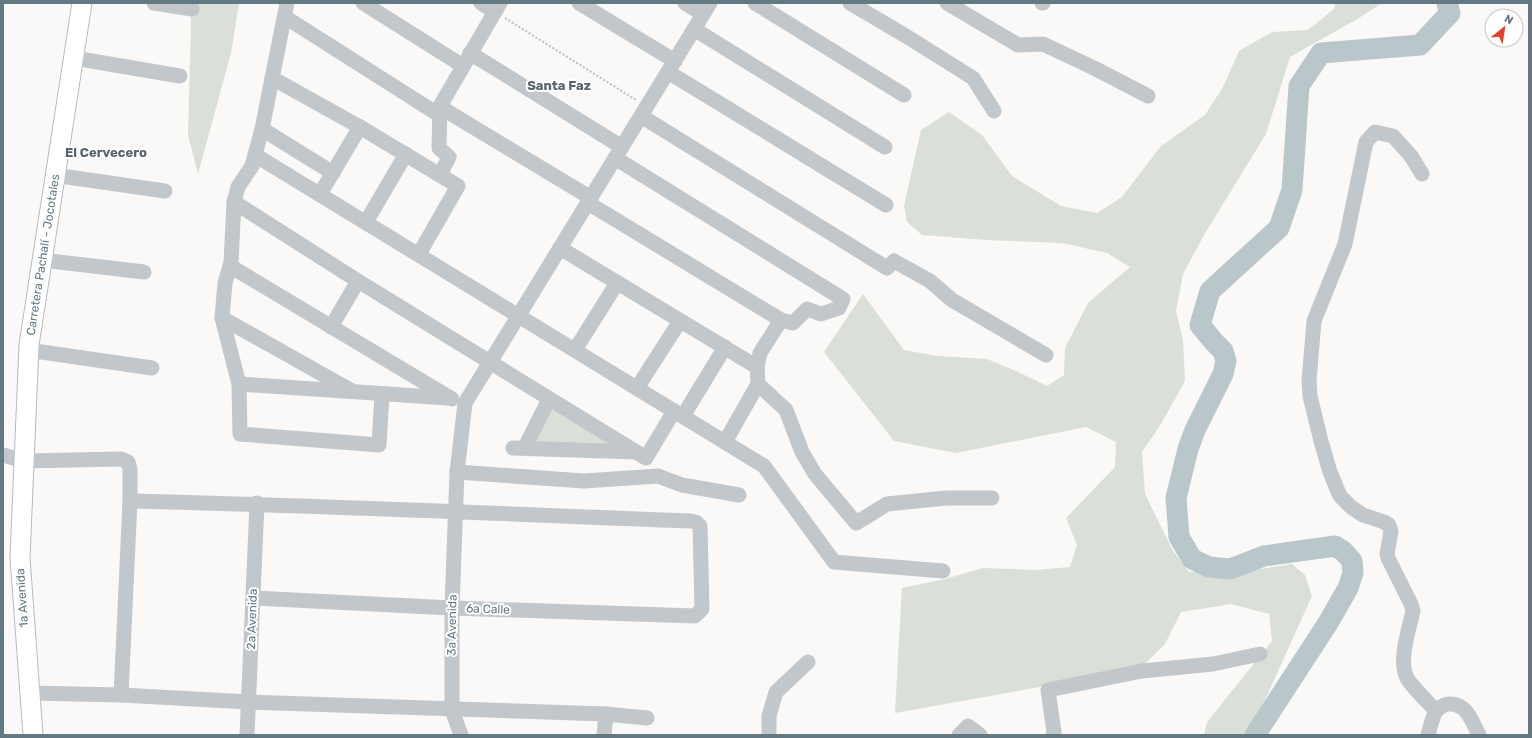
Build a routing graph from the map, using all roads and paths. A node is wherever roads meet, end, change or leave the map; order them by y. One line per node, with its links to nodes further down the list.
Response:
1 (82, 3): 15 (main road, Carretera Pachalí - Jocotales)
2 (154, 3): 11 (street)
3 (363, 3): 16 (street)
4 (481, 3): 10 (street)
5 (579, 3): 17 (street)
6 (685, 3): 12 (street)
7 (755, 3): 20 (street)
8 (850, 3): 24 (street)
9 (947, 3): 21 (street)
10 (497, 7): 16 (street); 23 (path)
11 (192, 9)
12 (707, 9): 14 (street, 3a Avenida)
13 (286, 10): 19 (street); 22 (street)
14 (694, 29): 17 (street, 3a Avenida); 27 (street)
15 (74, 58): 18 (street); 33 (main road, Carretera Pachalí - Jocotales)
16 (467, 60): 22 (street); 28 (street)
17 (671, 66): 23 (street, 3a Avenida); 39 (street)
18 (180, 76)
19 (272, 78): 25 (street); 26 (street)
20 (904, 96)
21 (1148, 96)
22 (440, 107): 34 (street); 37 (street)
23 (644, 111): 28 (street, 3a Avenida); 56 (street)
24 (994, 111)
25 (360, 127): 29 (street); 31 (street)
26 (262, 129): 30 (street); 31 (street)
27 (885, 147)
28 (619, 152): 37 (street, 3a Avenida); 51 (street)
29 (406, 154): 34 (street); 40 (street)
30 (255, 155): 36 (street); 38 (street)
31 (332, 173): 36 (street)
32 (1422, 174): 88 (street)
33 (54, 175): 35 (street); 43 (main road, Carretera Pachalí - Jocotales)
34 (440, 175): 42 (street)
35 (165, 191)
36 (320, 194): 40 (street)
37 (589, 201): 41 (street, 3a Avenida); 51 (street)
38 (234, 202): 44 (street); 46 (street)
39 (886, 205)
40 (366, 222): 42 (street)
41 (560, 248): 47 (street); 48 (street, 3a Avenida)
42 (419, 254): 48 (street)
43 (42, 260): 45 (street); 54 (main road, Carretera Pachalí - Jocotales)
44 (230, 266): 49 (street); 52 (street)
45 (144, 272)
46 (358, 281): 52 (street); 57 (street)
47 (617, 283): 50 (street); 55 (street)
48 (519, 315): 55 (street); 57 (street, 3a Avenida)
49 (222, 318): 60 (street); 63 (street)
50 (680, 320): 53 (street); 62 (street)
51 (781, 320): 58 (street)
52 (331, 327): 66 (street)
53 (725, 347): 58 (street); 68 (street)
54 (28, 350): 59 (street); 72 (main road, Carretera Pachalí - Jocotales)
55 (575, 350): 62 (street)
56 (1046, 355)
57 (490, 362): 65 (street, 3a Avenida); 67 (street)
58 (757, 367): 61 (street)
59 (152, 368)
60 (240, 384): 63 (street); 64 (street)
61 (758, 384): 69 (street); 75 (street)
62 (637, 388): 68 (street)
63 (356, 393): 64 (street)
64 (382, 394): 66 (street)
65 (470, 395): 66 (street); 73 (street, 3a Avenida)
66 (452, 399)
67 (549, 399): 70 (street); 70 (street)
68 (678, 413): 69 (street); 70 (street)
69 (725, 442): 79 (street)
70 (637, 452)
71 (3, 455): 72 (street)
72 (24, 461): 76 (street); 84 (main road, 1a Avenida)
73 (458, 472): 74 (street); 78 (street, 3a Avenida)
74 (739, 495)
75 (992, 498)
76 (130, 501): 77 (street); 85 (street)
77 (258, 503): 78 (street); 80 (street, 2a Avenida)
78 (455, 513): 81 (street, 3a Avenida); 81 (street, 6a Calle)
79 (943, 571)
80 (253, 598): 81 (street, 6a Calle); 86 (street, 2a Avenida)
81 (452, 608): 87 (street, 3a Avenida)
82 (1260, 654): 98 (street)
83 (808, 662): 95 (street)
84 (29, 693): 85 (street); 91 (main road, 1a Avenida)
85 (122, 695): 86 (street)
86 (249, 702): 87 (street); 92 (street, 2a Avenida)
87 (452, 710): 89 (street); 93 (street, 3a Avenida)
88 (1436, 711): 99 (street); 100 (street)
89 (606, 714): 90 (street); 94 (street)
90 (647, 718)
91 (33, 735)
92 (247, 735)
93 (461, 735)
94 (604, 735)
95 (769, 735)
96 (959, 735): 97 (street)
97 (980, 735)
98 (1053, 735)
99 (1428, 735)
100 (1479, 735)

